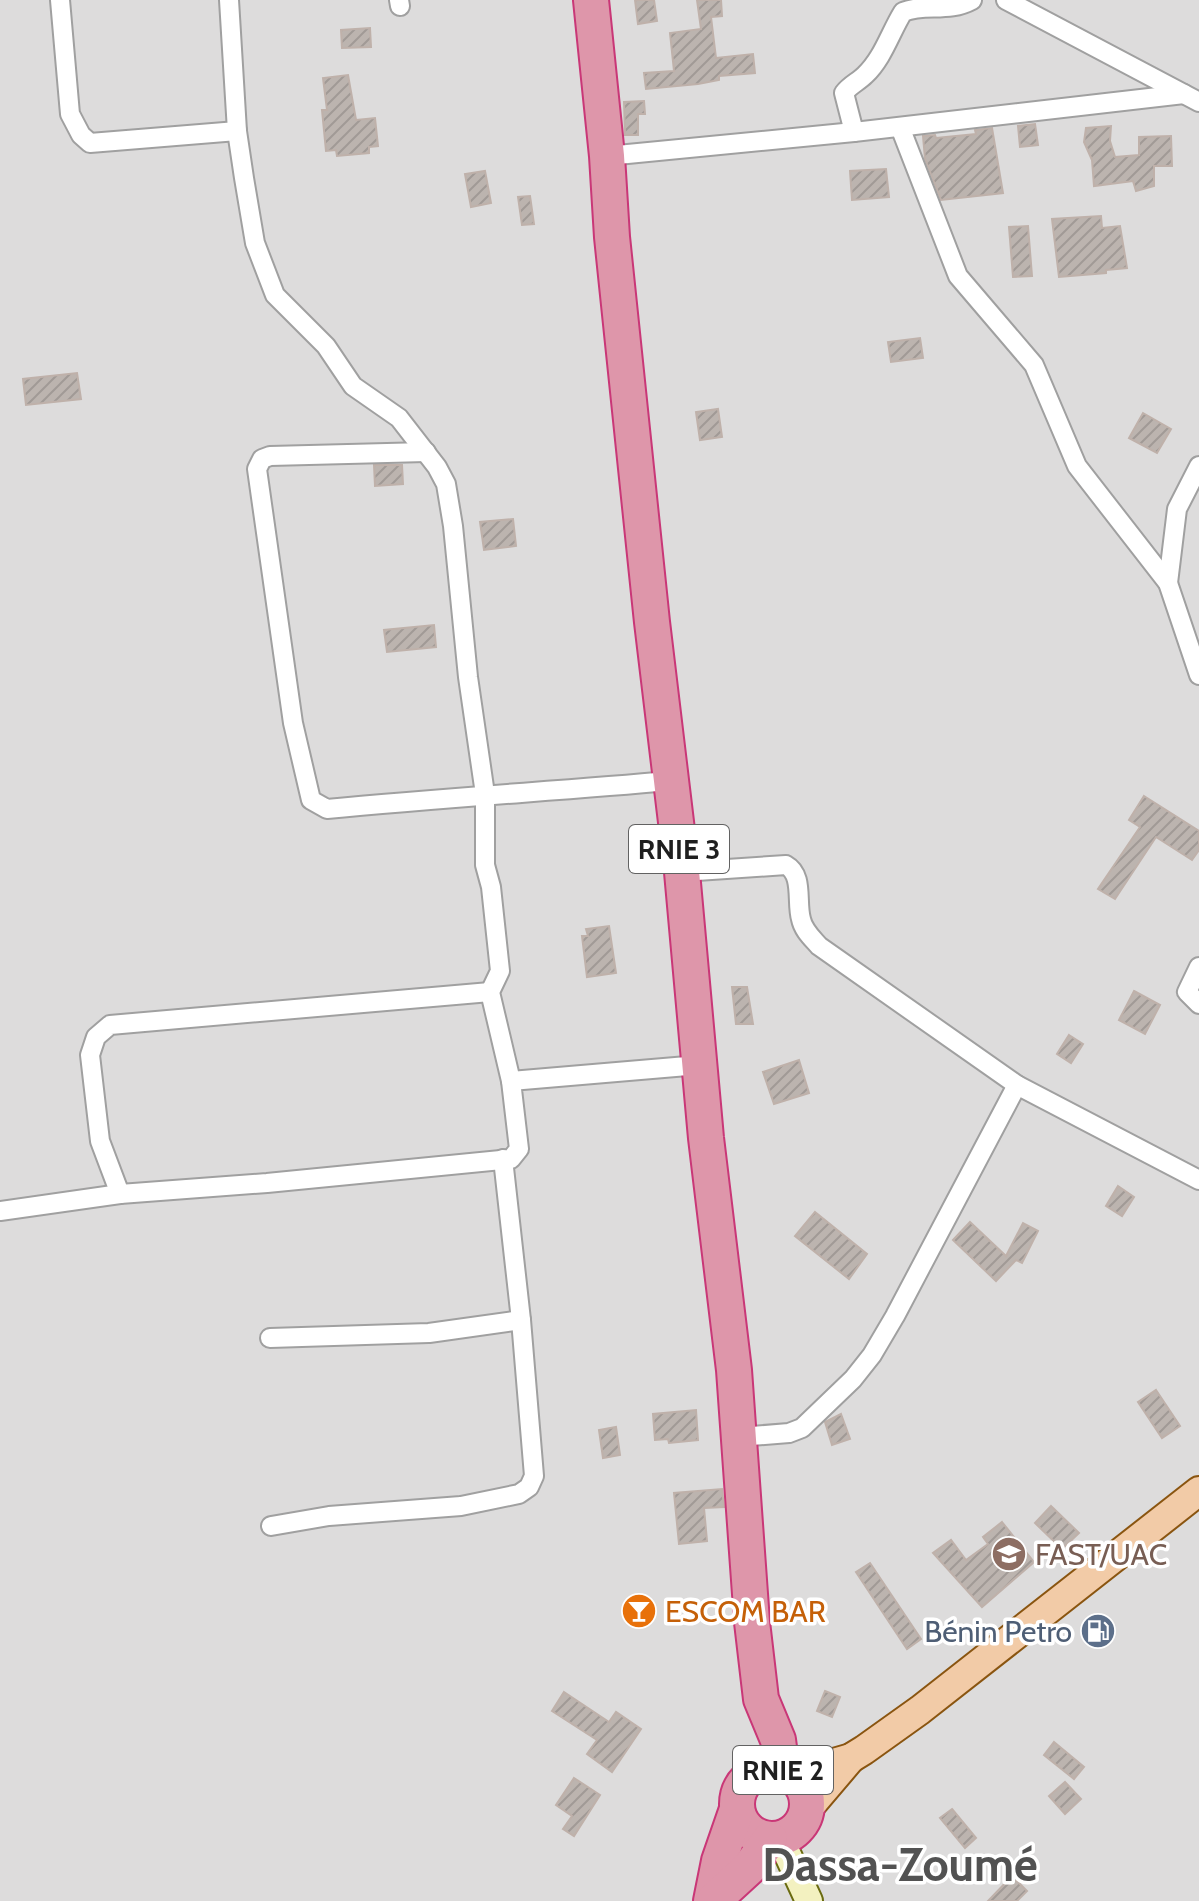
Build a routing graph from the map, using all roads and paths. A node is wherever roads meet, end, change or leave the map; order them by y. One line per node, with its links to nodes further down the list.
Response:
1 (60, 0): 8 (street)
2 (229, 0): 8 (street)
3 (591, 0): 10 (highway, RNIE 3)
4 (972, 0): 9 (street)
5 (1006, 0): 6 (street)
6 (1191, 98): 7 (street)
7 (900, 127): 9 (street); 13 (street)
8 (237, 131): 11 (street)
9 (854, 132): 10 (street)
10 (607, 156): 15 (highway, RNIE 3)
11 (426, 452): 16 (street); 16 (street)
12 (1199, 466): 13 (street)
13 (1168, 583): 14 (street)
14 (1199, 675)
15 (670, 781): 16 (street); 17 (highway, RNIE 3)
16 (485, 794): 19 (street)
17 (682, 872): 21 (highway, RNIE 3); 23 (street)
18 (1199, 967): 20 (street)
19 (490, 992): 22 (street); 26 (street)
20 (1199, 1004)
21 (699, 1065): 22 (street); 30 (highway, RNIE 3)
22 (511, 1081): 24 (street)
23 (1017, 1085): 25 (street); 30 (street)
24 (503, 1159): 26 (street); 28 (street)
25 (1199, 1180)
26 (120, 1194): 27 (street)
27 (0, 1211)
28 (521, 1320): 29 (street); 32 (street)
29 (270, 1338)
30 (739, 1437): 34 (highway, RNIE 3)
31 (1199, 1491): 33 (main road, RNIE 2)
32 (271, 1526)
33 (851, 1758): 34 (main road, RNIE 2); 36 (main road, RNIE 2)
34 (775, 1773): 35 (highway, RNIE 2); 36 (highway, RNIE 2)
35 (737, 1809): 37 (highway, RNIE 2); 38 (highway, RNIE 2)
36 (806, 1811): 37 (highway, RNIE 2)
37 (775, 1838): 38 (highway, RNIE 2); 39 (main road)
38 (712, 1901)
39 (809, 1901)

